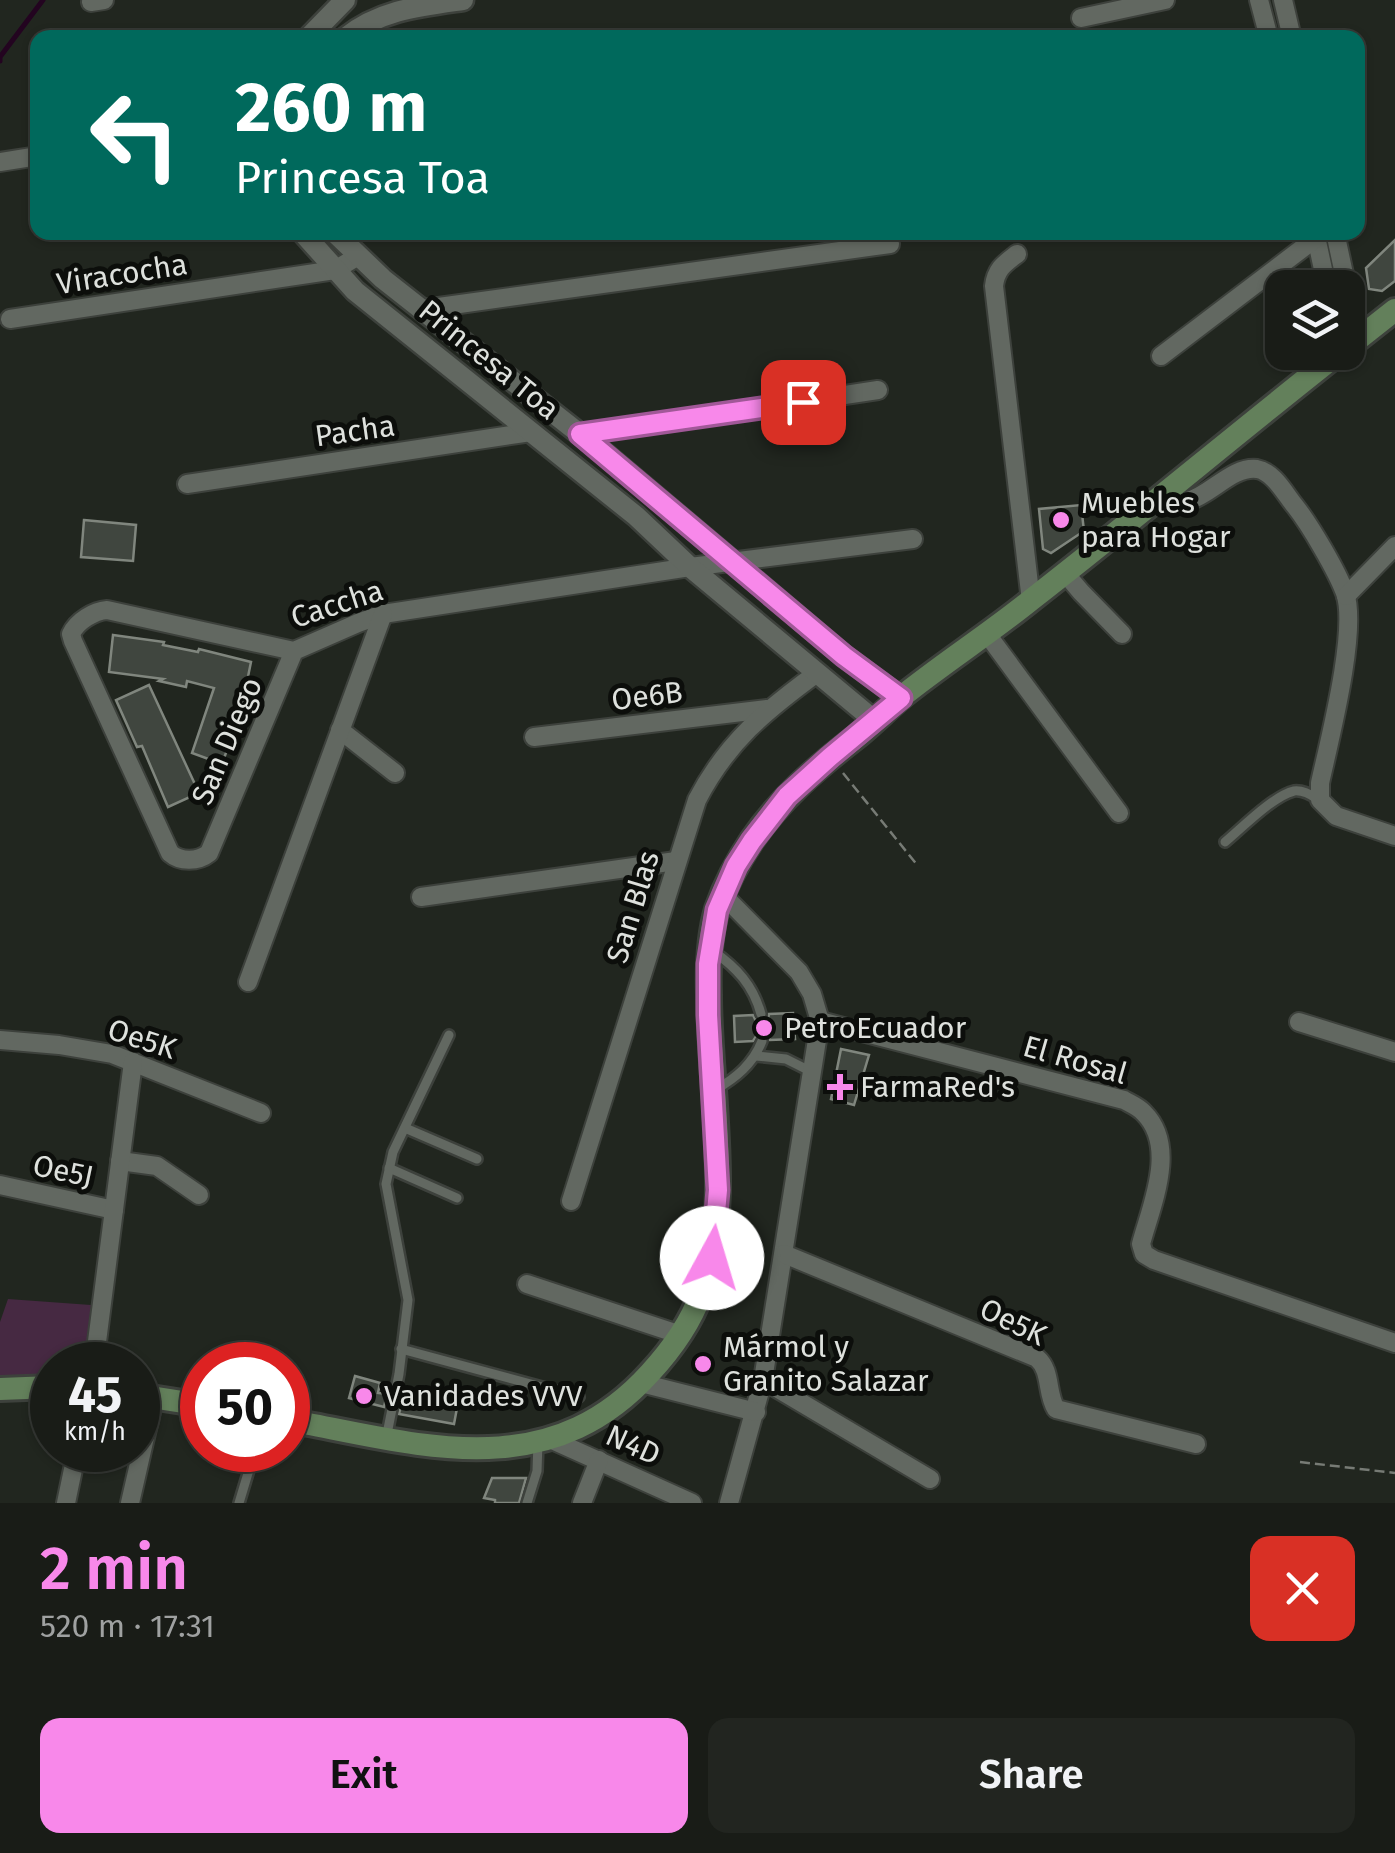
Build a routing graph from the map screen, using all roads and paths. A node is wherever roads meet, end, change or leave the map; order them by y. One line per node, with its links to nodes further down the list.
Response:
1 (345, 0): 7 (street)
2 (463, 0): 8 (street)
3 (1165, 0): 6 (street)
4 (1259, 0): 9 (street)
5 (1283, 0): 10 (street)
6 (1082, 18)
7 (316, 30)
8 (357, 30)
9 (1267, 30)
10 (1290, 30)
11 (30, 157): 12 (street)
12 (0, 162)
13 (309, 240): 21 (street, Princesa Toa)
14 (342, 240): 20 (street, Princesa Toa)
15 (1310, 240): 28 (street)
16 (1316, 240): 22 (street)
17 (1337, 240): 23 (street)
18 (890, 244): 24 (street)
19 (1018, 254): 41 (street)
20 (358, 256): 21 (street, Viracocha); 24 (street, Princesa Toa)
21 (334, 270): 26 (street, Viracocha); 31 (street, Princesa Toa)
22 (1323, 270)
23 (1343, 270)
24 (424, 309): 32 (street, Princesa Toa)
25 (1395, 310): 27 (main road)
26 (10, 319)
27 (1365, 333)
28 (1161, 356)
29 (1319, 370): 34 (main road)
30 (878, 390): 32 (street)
31 (532, 432): 33 (street, Pacha); 38 (street, Princesa Toa)
32 (580, 434): 37 (street, Princesa Toa)
33 (186, 484)
34 (1158, 498): 39 (main road); 40 (street)
35 (913, 538): 37 (street, Caccha)
36 (1395, 546): 40 (street)
37 (735, 562): 38 (street, Caccha); 47 (street, Princesa Toa)
38 (690, 567): 42 (street, Caccha); 46 (street, Princesa Toa)
39 (1066, 573): 41 (main road); 44 (street)
40 (1346, 596): 54 (street)
41 (1030, 601): 43 (main road)
42 (384, 614): 45 (street, Caccha); 50 (street)
43 (987, 634): 47 (main road); 55 (street)
44 (1122, 634)
45 (294, 651): 58 (street, San Diego); 58 (street, Caccha)
46 (817, 673): 48 (street, San Blas); 49 (street, Princesa Toa)
47 (901, 698): 49 (main road)
48 (767, 709): 51 (street, Oe6B); 59 (street, San Blas)
49 (875, 720): 52 (main road)
50 (340, 730): 53 (street); 64 (street)
51 (534, 737)
52 (830, 757): 60 (path); 61 (main road)
53 (395, 773)
54 (1320, 800): 56 (street); 57 (lane)
55 (1119, 814)
56 (1395, 836)
57 (1224, 842)
58 (209, 853)
59 (676, 861): 62 (street); 84 (street, San Blas)
60 (918, 866)
61 (723, 895): 63 (main road); 66 (street)
62 (421, 897)
63 (710, 949): 65 (lane); 75 (main road)
64 (248, 982)
65 (761, 1014)
66 (820, 1022): 74 (street); 90 (street, El Rosal)
67 (1298, 1022): 71 (street)
68 (449, 1035): 77 (lane)
69 (0, 1040): 73 (street, Oe5K)
70 (762, 1041): 72 (lane)
71 (1395, 1052)
72 (756, 1056): 74 (lane); 75 (lane)
73 (134, 1062): 76 (street, Oe5K); 79 (street)
74 (812, 1072): 86 (street)
75 (712, 1092): 88 (main road)
76 (261, 1113)
77 (404, 1128): 78 (lane); 80 (lane)
78 (477, 1159)
79 (120, 1161): 82 (street); 85 (street)
80 (389, 1168): 83 (lane); 91 (lane)
81 (0, 1185): 85 (street, Oe5J)
82 (199, 1195)
83 (457, 1198)
84 (571, 1201)
85 (114, 1210): 89 (street)
86 (784, 1254): 92 (street); 101 (street, Oe5K)
87 (526, 1284): 88 (street)
88 (681, 1335): 93 (main road)
89 (97, 1342)
90 (1395, 1343)
91 (401, 1349): 96 (lane); 99 (lane)
92 (764, 1380): 97 (street); 108 (street)
93 (641, 1383): 97 (street); 100 (main road)
94 (30, 1388): 95 (main road)
95 (0, 1389)
96 (579, 1397)
97 (756, 1412): 115 (street)
98 (310, 1424): 99 (main road)
99 (386, 1438): 100 (main road)
100 (544, 1440): 102 (street, N4D); 112 (lane)
101 (1196, 1444)
102 (598, 1460): 113 (street); 114 (street, N4D)
103 (1300, 1462): 107 (path)
104 (72, 1472): 109 (street)
105 (135, 1472): 110 (street)
106 (249, 1472): 111 (lane)
107 (1395, 1473)
108 (930, 1479)
109 (66, 1503)
110 (130, 1503)
111 (239, 1503)
112 (527, 1503)
113 (582, 1503)
114 (692, 1503)
115 (728, 1503)

